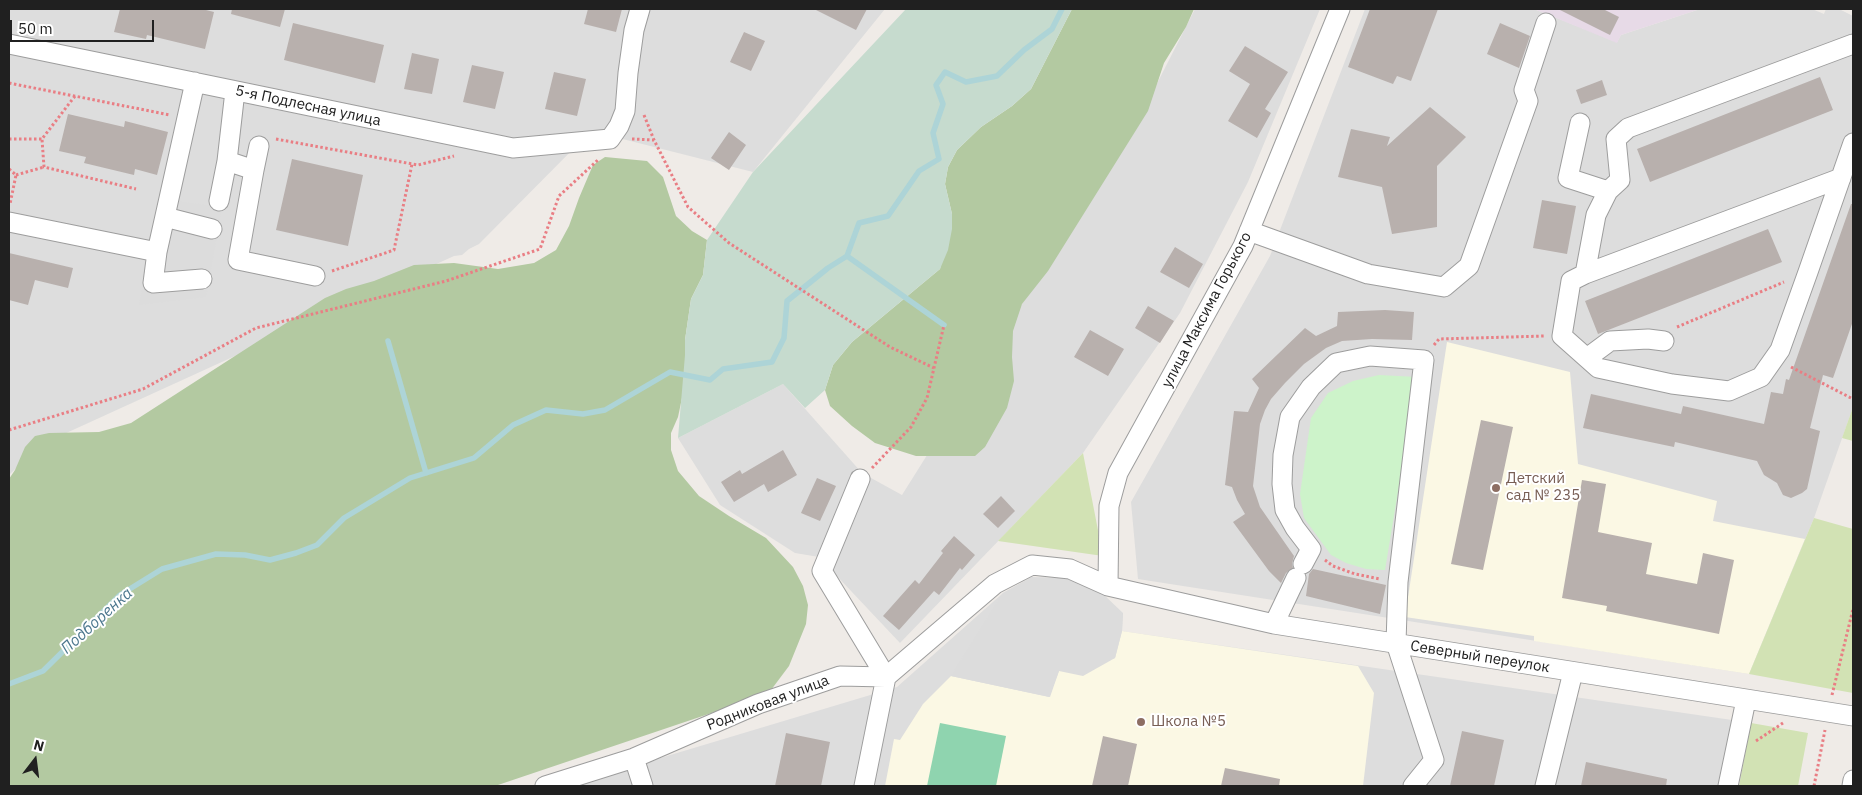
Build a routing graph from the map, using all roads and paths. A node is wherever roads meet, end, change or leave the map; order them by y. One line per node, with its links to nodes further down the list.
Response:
1 (640, 9): 13 (street)
2 (1340, 9): 33 (street, улица Максима Горького)
3 (1546, 23): 33 (street)
4 (9, 44): 6 (street, 5-я Подлесная улица)
5 (1853, 44): 27 (street)
6 (195, 82): 8 (street, 5-я Подлесная улица); 10 (street)
7 (9, 83): 9 (path)
8 (235, 91): 13 (street, 5-я Подлесная улица); 19 (street)
9 (75, 96): 10 (path); 12 (path)
10 (187, 118): 30 (street)
11 (1580, 123): 27 (street)
12 (42, 139): 14 (path); 21 (path)
13 (610, 139): 47 (path)
14 (9, 140)
15 (654, 140): 45 (path)
16 (264, 142): 20 (path); 23 (street)
17 (1853, 143): 25 (street)
18 (457, 155): 20 (path)
19 (227, 161): 23 (street); 28 (street)
20 (412, 164): 37 (path)
21 (44, 167): 24 (path); 26 (path)
22 (9, 168): 24 (path)
23 (254, 170): 37 (street)
24 (16, 175): 29 (path)
25 (1841, 178): 35 (street); 36 (street)
26 (136, 189)
27 (1608, 191): 36 (street)
28 (219, 201)
29 (9, 209)
30 (165, 217): 32 (street); 34 (street)
31 (9, 222): 34 (street)
32 (212, 229)
33 (1249, 232): 51 (street, улица Максима Горького)
34 (157, 252): 38 (street)
35 (1808, 272): 41 (path); 43 (street)
36 (1585, 274): 40 (street)
37 (315, 276)
38 (202, 279)
39 (944, 325): 45 (path)
40 (1562, 336): 42 (street); 44 (path)
41 (1656, 340): 42 (street)
42 (1587, 358): 43 (street)
43 (1775, 358): 46 (path)
44 (1424, 360): 49 (street); 50 (street)
45 (934, 368): 48 (path)
46 (1853, 399)
47 (9, 430)
48 (860, 479): 56 (street)
49 (1303, 564): 50 (path); 53 (street)
50 (1398, 582): 54 (street)
51 (1108, 586): 53 (street, Северный переулок); 56 (street)
52 (1853, 609): 59 (path)
53 (1274, 624): 54 (street, Северный переулок)
54 (1396, 643): 55 (street, Северный переулок); 67 (street)
55 (1573, 672): 57 (street, Северный переулок); 68 (street)
56 (886, 678): 62 (street, Родниковая улица); 66 (street)
57 (1746, 700): 58 (street, Северный переулок); 61 (street)
58 (1805, 709): 59 (street, Северный переулок); 61 (path)
59 (1828, 712): 60 (street, Северный переулок); 70 (path)
60 (1853, 716)
61 (1735, 755): 69 (street)
62 (634, 758): 64 (street, Родниковая улица); 65 (street)
63 (1853, 780): 71 (street)
64 (545, 786)
65 (643, 786)
66 (864, 786)
67 (1413, 786)
68 (1545, 786)
69 (1728, 786)
70 (1814, 786)
71 (1852, 786)

